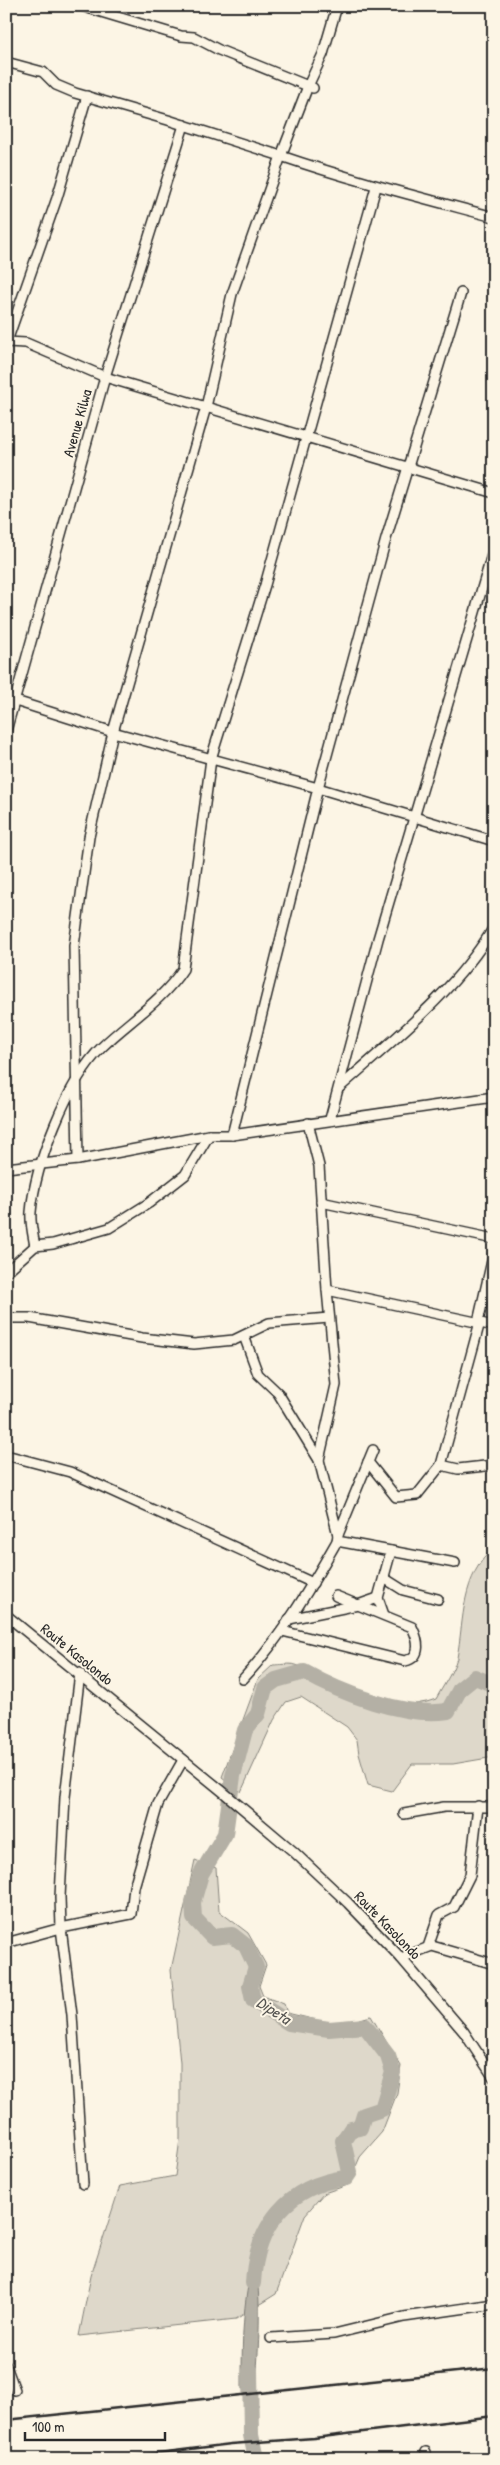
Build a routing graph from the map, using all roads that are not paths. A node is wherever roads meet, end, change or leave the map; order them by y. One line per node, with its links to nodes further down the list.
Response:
1 (81, 6): 4 (street)
2 (337, 6): 4 (street)
3 (6, 62): 5 (street)
4 (310, 87): 7 (street)
5 (87, 96): 6 (street); 11 (street)
6 (184, 125): 7 (street); 12 (street, Avenue Kilwa)
7 (281, 156): 8 (street); 13 (street)
8 (376, 187): 9 (street); 14 (street)
9 (494, 217)
10 (461, 293): 15 (street)
11 (6, 343): 12 (street)
12 (105, 377): 13 (street); 18 (street, Avenue Kilwa)
13 (206, 407): 14 (street); 20 (street)
14 (306, 436): 15 (street); 21 (street)
15 (408, 468): 16 (street); 22 (street)
16 (494, 493)
17 (494, 548): 23 (street)
18 (10, 699): 19 (street, Avenue Kilwa); 20 (street)
19 (6, 731)
20 (113, 732): 21 (street); 26 (street)
21 (211, 759): 22 (street); 26 (street)
22 (318, 788): 23 (street); 32 (street)
23 (413, 817): 24 (street); 27 (street)
24 (494, 841)
25 (494, 927): 27 (street)
26 (76, 1081): 33 (street); 34 (street)
27 (339, 1088): 29 (street)
28 (494, 1096): 29 (street)
29 (330, 1119): 30 (street)
30 (308, 1123): 32 (street); 36 (street)
31 (209, 1135): 32 (street); 33 (street); 38 (street)
32 (232, 1135)
33 (78, 1160): 34 (street)
34 (42, 1164): 35 (street); 38 (street)
35 (6, 1168)
36 (321, 1202): 37 (street); 41 (street)
37 (494, 1238)
38 (35, 1246): 40 (street)
39 (494, 1252): 44 (street)
40 (6, 1272)
41 (327, 1290): 43 (street); 44 (street)
42 (6, 1318): 46 (street)
43 (329, 1318): 46 (street); 49 (street)
44 (479, 1322): 45 (street); 51 (street)
45 (494, 1326)
46 (244, 1336): 49 (street)
47 (373, 1450): 50 (street)
48 (6, 1455): 57 (street)
49 (318, 1460): 53 (street)
50 (368, 1462): 51 (street); 53 (street)
51 (441, 1465): 52 (street)
52 (494, 1465)
53 (337, 1538): 54 (street); 57 (street)
54 (391, 1551): 55 (street); 56 (street)
55 (455, 1563)
56 (384, 1578): 59 (street); 60 (street)
57 (312, 1583): 64 (street)
58 (336, 1596): 61 (street)
59 (378, 1598): 61 (street); 63 (street)
60 (438, 1599)
61 (358, 1605): 63 (street); 64 (street)
62 (6, 1615): 66 (street, Route Kasolondo)
63 (384, 1615): 65 (street)
64 (289, 1619): 65 (street)
65 (282, 1631): 67 (street)
66 (80, 1673): 68 (street, Route Kasolondo); 72 (street)
67 (243, 1679)
68 (183, 1760): 72 (street); 75 (street, Route Kasolondo)
69 (478, 1806): 70 (street); 71 (street); 74 (street)
70 (494, 1807)
71 (404, 1814)
72 (61, 1928): 73 (street); 78 (street)
73 (6, 1943)
74 (428, 1948): 75 (street); 76 (street)
75 (401, 1958): 77 (street, Route Kasolondo)
76 (494, 1964)
77 (494, 2078)
78 (83, 2184)
79 (494, 2304): 80 (street)
80 (271, 2338)
81 (6, 2366): 82 (street)
82 (15, 2390)

